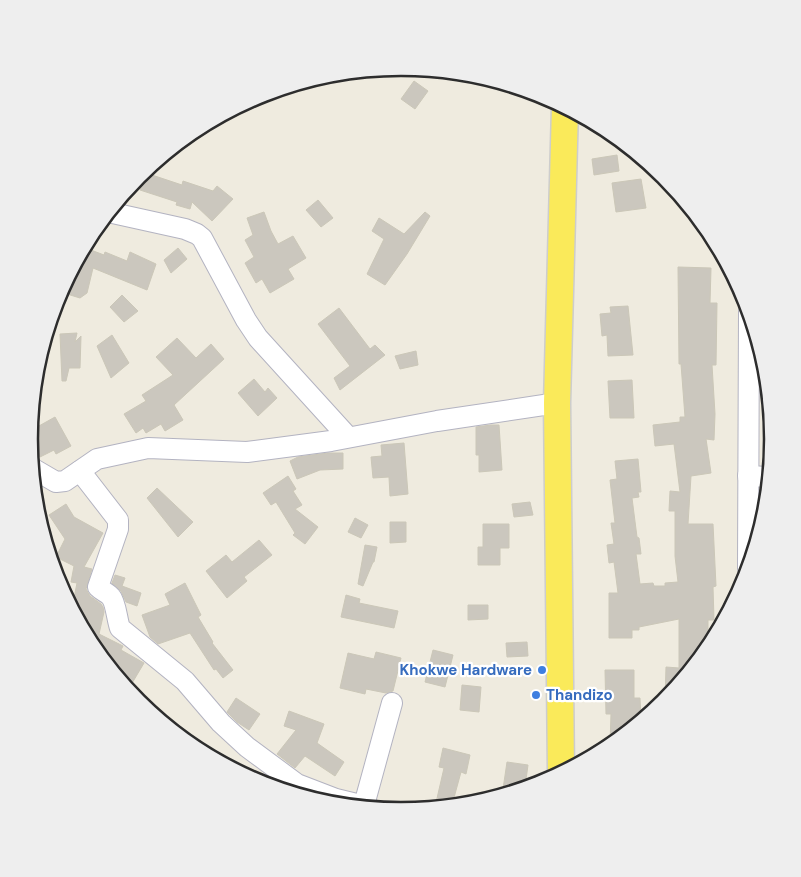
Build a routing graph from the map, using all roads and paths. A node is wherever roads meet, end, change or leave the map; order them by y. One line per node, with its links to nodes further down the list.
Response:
1 (564, 114): 4 (main road)
2 (116, 214): 5 (street)
3 (749, 338): 8 (street)
4 (557, 403): 5 (street); 12 (main road)
5 (348, 437): 6 (street)
6 (80, 471): 7 (street); 13 (street)
7 (39, 472)
8 (748, 476): 9 (street); 10 (street)
9 (761, 477)
10 (748, 542)
11 (392, 702): 14 (street)
12 (561, 764)
13 (308, 789)
14 (368, 800)

